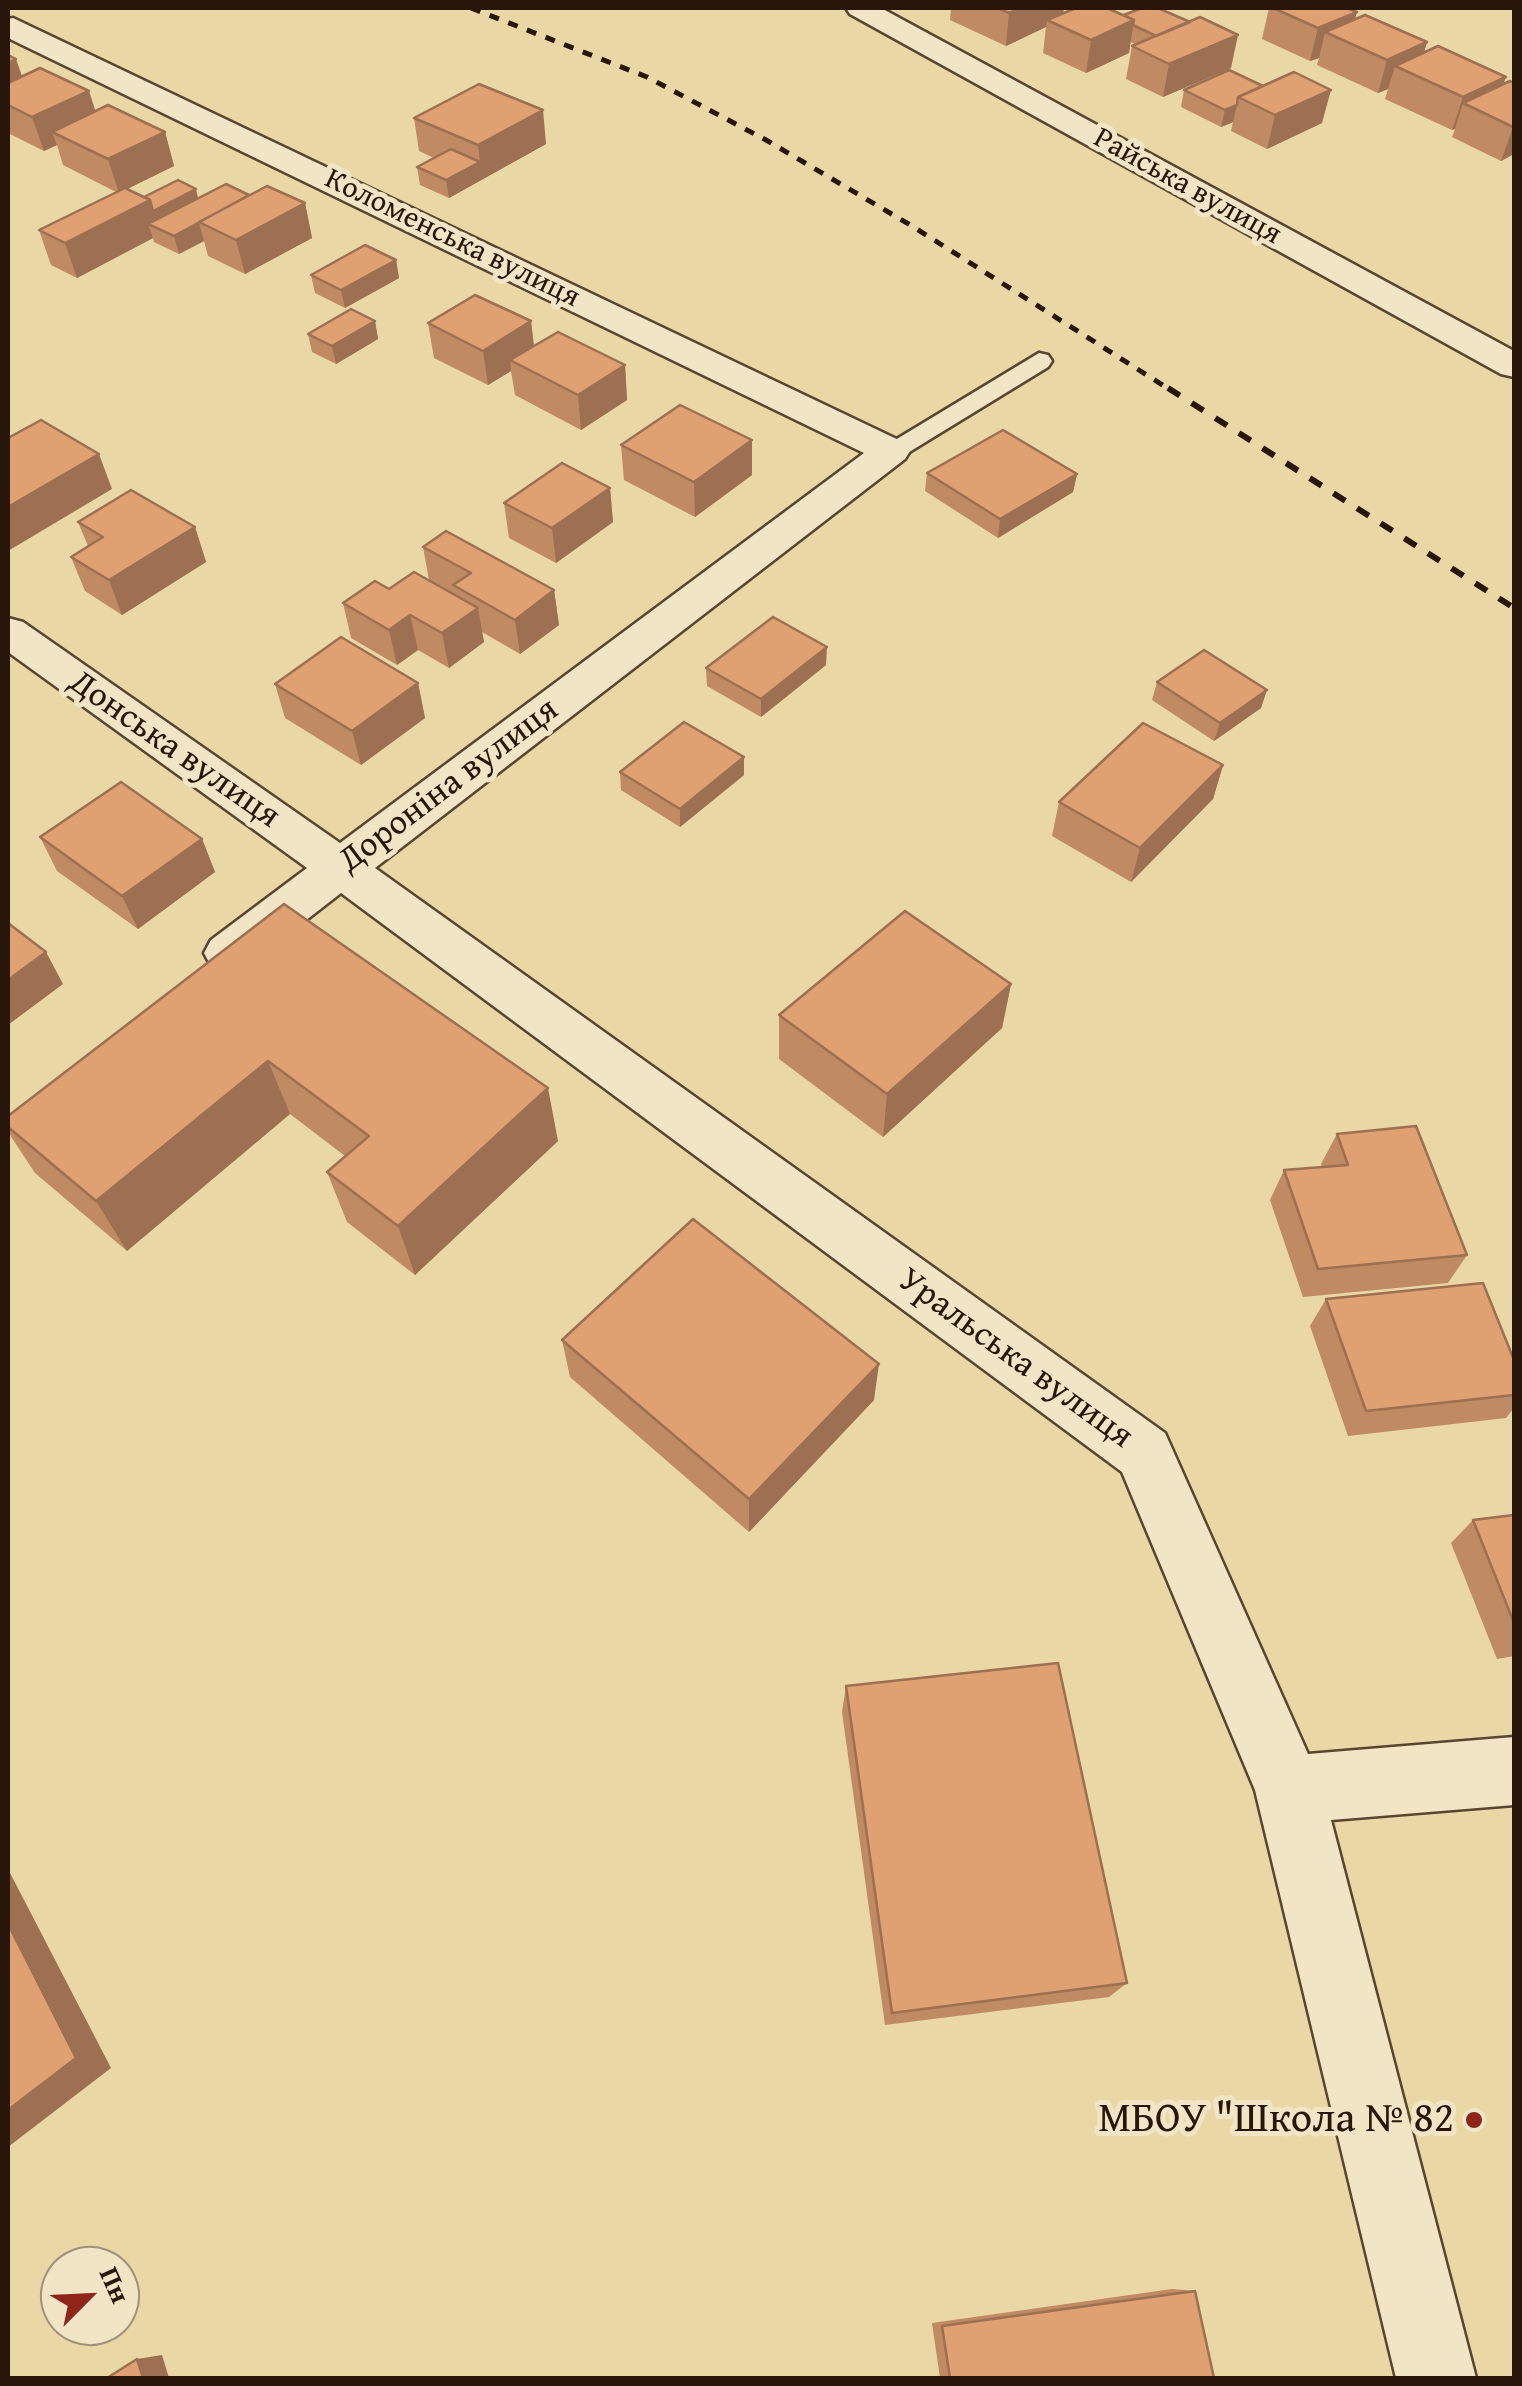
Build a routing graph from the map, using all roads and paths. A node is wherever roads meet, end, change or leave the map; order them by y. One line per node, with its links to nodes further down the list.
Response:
1 (860, 8): 4 (street, Райська вулиця)
2 (10, 28): 5 (street, Коломенська вулиця)
3 (1039, 361): 5 (lane)
4 (1514, 366)
5 (891, 451): 7 (street, Дороніна вулиця)
6 (8, 632): 7 (street, Донська вулиця)
7 (341, 868): 8 (street, Дороніна вулиця); 10 (street, Уральська вулиця)
8 (198, 976)
9 (1514, 1771): 10 (street)
10 (1289, 1789): 11 (street, Уральська вулиця)
11 (1436, 2378)

